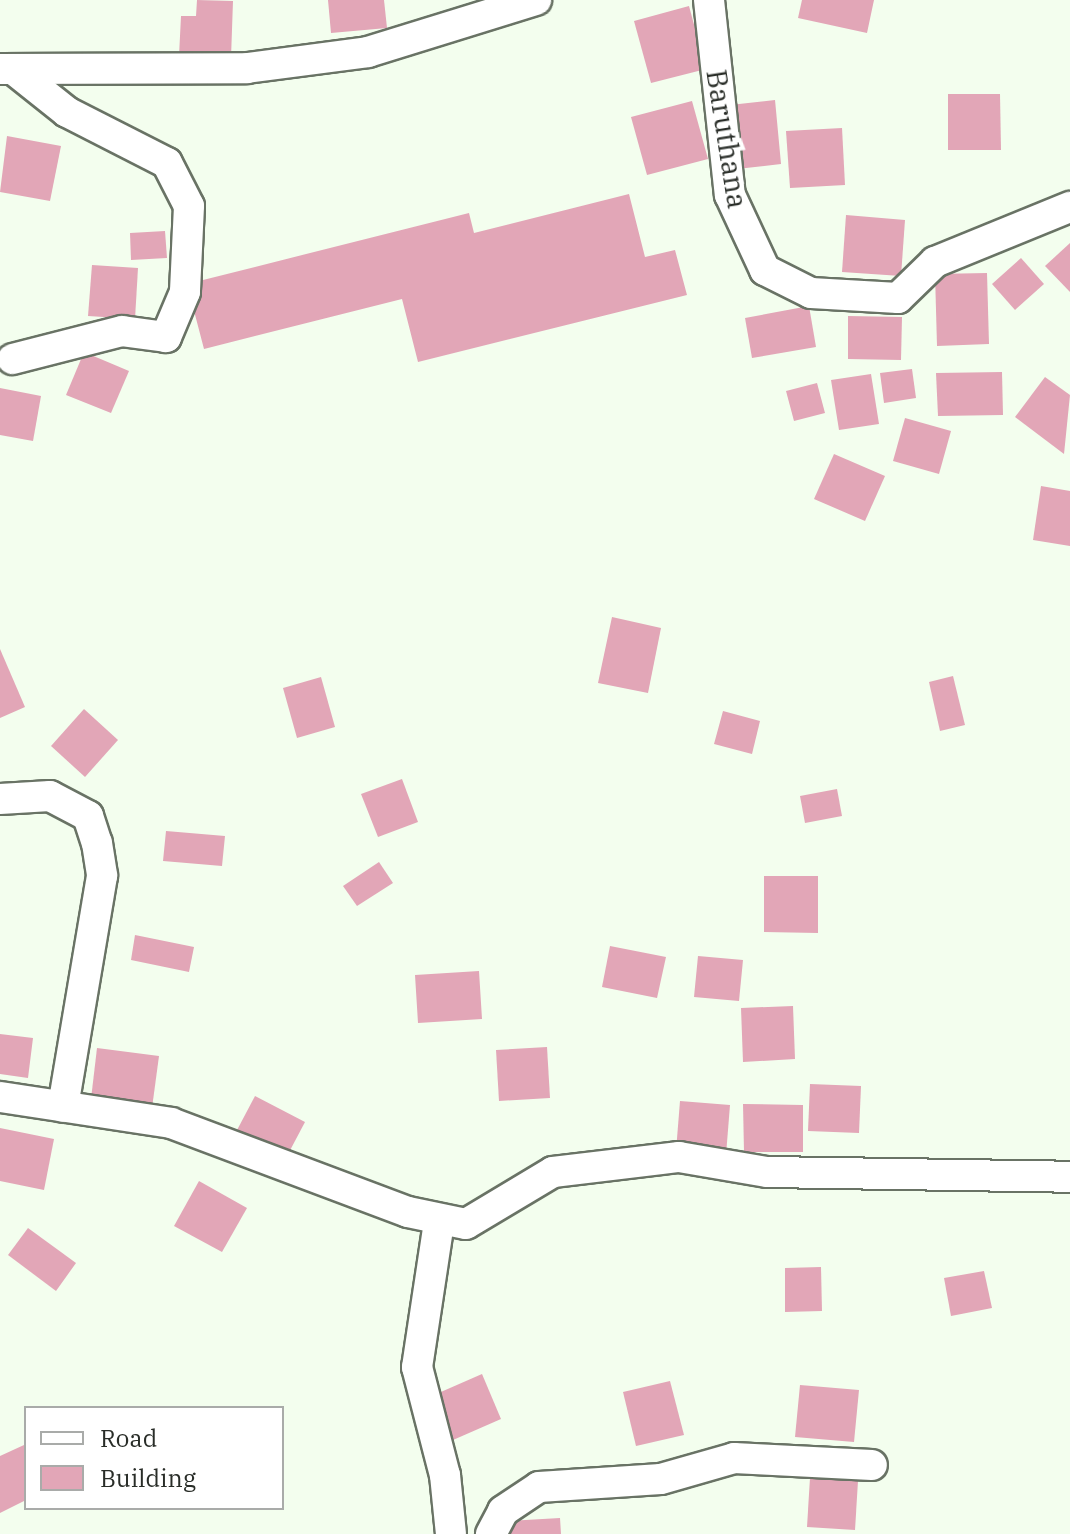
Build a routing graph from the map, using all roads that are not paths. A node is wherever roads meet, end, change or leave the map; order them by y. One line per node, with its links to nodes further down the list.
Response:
1 (536, 0): 3 (street)
2 (709, 0): 4 (street, Baruthana)
3 (6, 69): 5 (street)
4 (1070, 207)
5 (13, 359)
6 (0, 799): 8 (street)
7 (0, 1097): 8 (street)
8 (63, 1107): 10 (street)
9 (1070, 1177): 10 (street)
10 (439, 1222): 12 (street)
11 (872, 1465): 13 (street)
12 (451, 1534)
13 (491, 1534)

